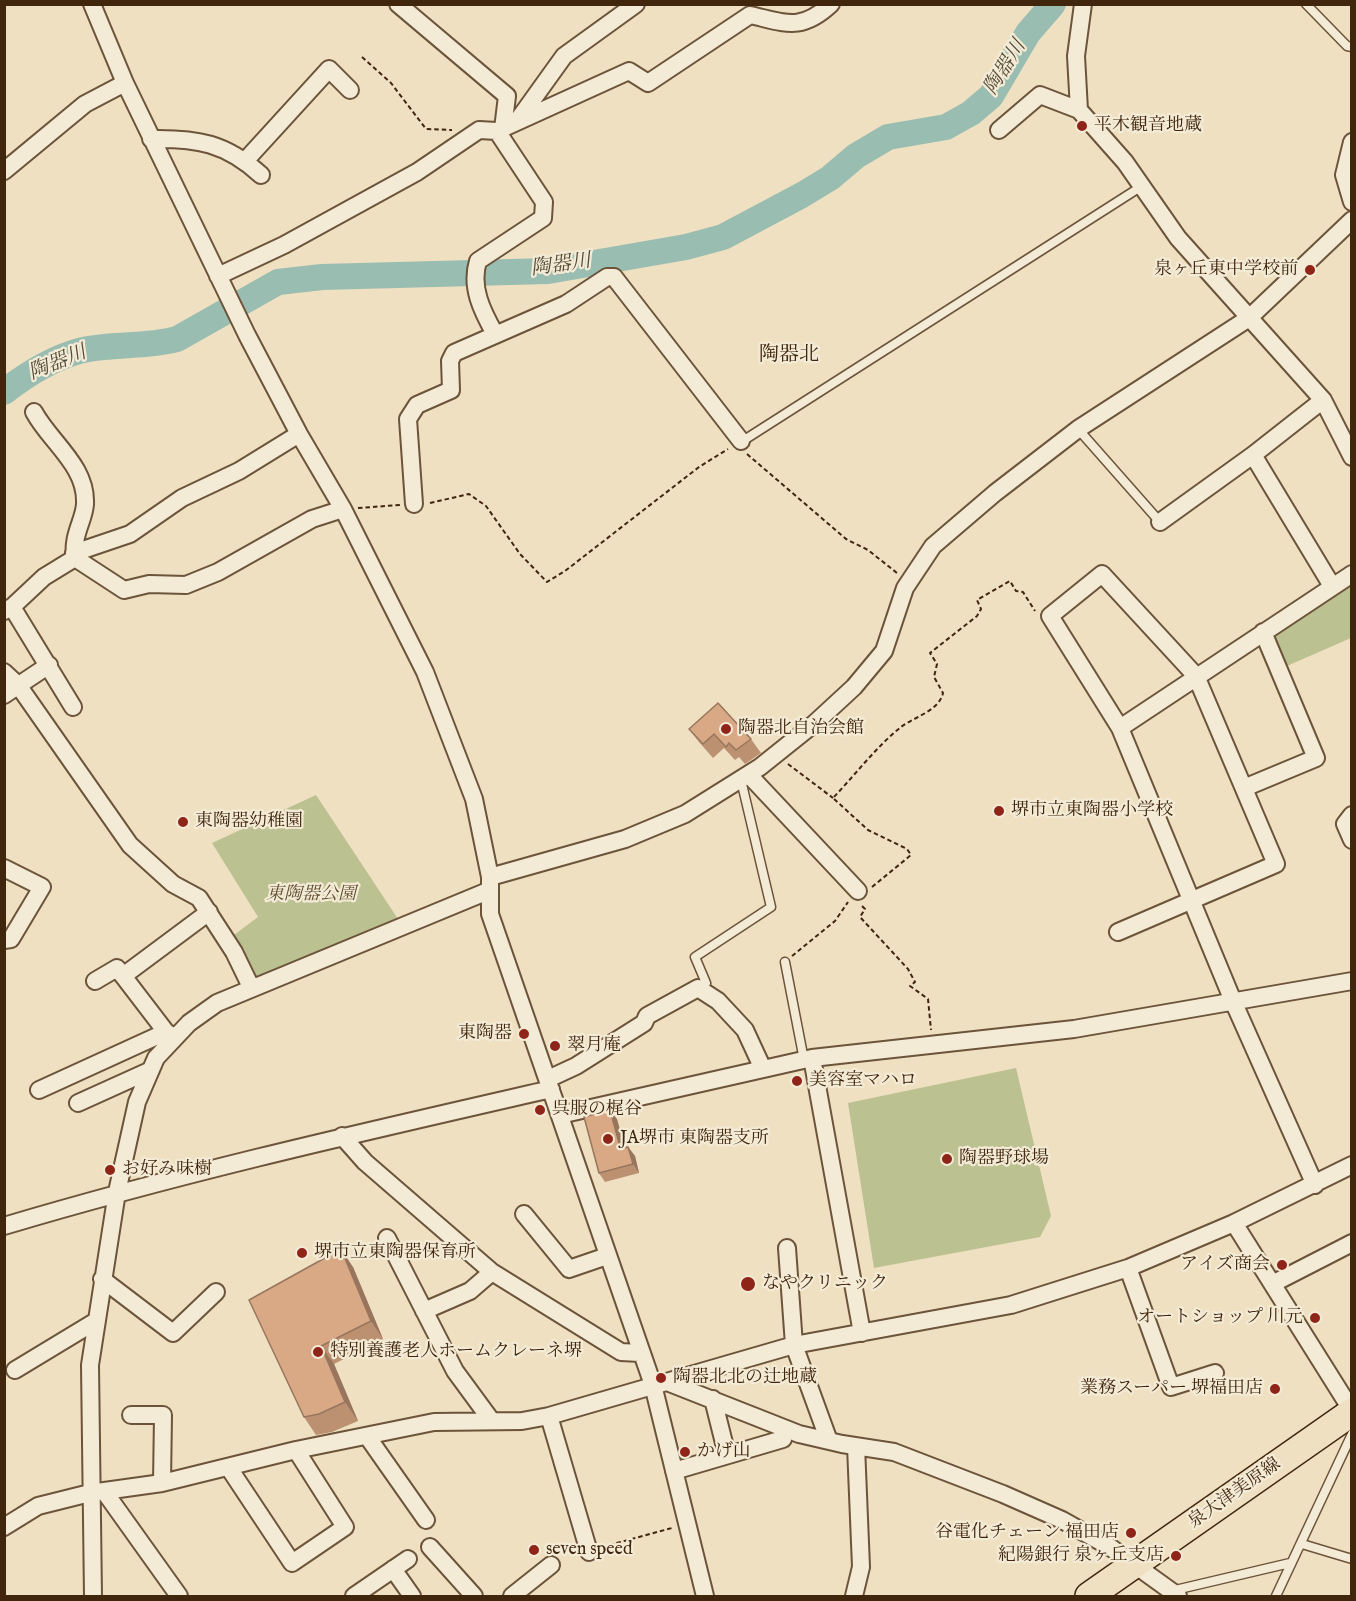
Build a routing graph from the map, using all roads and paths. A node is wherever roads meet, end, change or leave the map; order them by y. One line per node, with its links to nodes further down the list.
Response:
1 (92, 4): 9 (street)
2 (398, 4): 12 (street)
3 (636, 4): 12 (street)
4 (831, 4): 12 (street)
5 (1083, 4): 11 (street)
6 (1306, 4): 7 (lane)
7 (1352, 47)
8 (362, 57): 14 (path)
9 (126, 83): 15 (street); 18 (street)
10 (350, 90): 17 (street)
11 (1079, 110): 13 (street); 20 (street)
12 (505, 128): 14 (street); 25 (street)
13 (999, 130)
14 (467, 138): 23 (street)
15 (151, 139): 17 (street); 23 (street)
16 (1352, 142): 21 (street)
17 (245, 161): 19 (street)
18 (4, 171)
19 (261, 175)
20 (1142, 186): 24 (street); 30 (lane)
21 (1352, 202)
22 (1348, 229): 24 (street)
23 (218, 276): 29 (street)
24 (1249, 318): 26 (street); 28 (street)
25 (495, 333): 30 (street); 33 (street)
26 (1323, 400): 31 (street); 32 (street)
27 (34, 412): 36 (street)
28 (1078, 429): 35 (lane); 38 (street)
29 (299, 435): 34 (street); 36 (street)
30 (740, 444): 33 (path); 38 (path)
31 (1253, 455): 35 (street); 39 (street)
32 (1352, 457)
33 (414, 504): 34 (path)
34 (343, 509): 36 (street); 56 (street)
35 (1160, 522)
36 (75, 555): 40 (street)
37 (1352, 574): 39 (street)
38 (909, 582): 49 (street)
39 (1332, 586): 42 (street)
40 (8, 609): 43 (street)
41 (1036, 612): 52 (path)
42 (1263, 632): 45 (street); 51 (street)
43 (49, 665): 46 (street); 47 (street)
44 (4, 672): 46 (street)
45 (1196, 676): 48 (street); 48 (street); 51 (street)
46 (11, 690): 59 (street)
47 (73, 707)
48 (1120, 728): 58 (street)
49 (776, 755): 50 (street); 52 (path)
50 (745, 778): 56 (street); 57 (street); 67 (lane)
51 (1244, 788): 58 (street)
52 (833, 798): 57 (path)
53 (1352, 815): 54 (street)
54 (1352, 840)
55 (4, 868): 61 (street)
56 (489, 884): 66 (street); 74 (street)
57 (862, 894): 62 (path); 70 (path)
58 (1192, 901): 60 (street); 68 (street)
59 (209, 912): 63 (street); 66 (street)
60 (1118, 932)
61 (4, 940)
62 (785, 962): 71 (lane)
63 (123, 976): 64 (street); 69 (street)
64 (94, 981)
65 (1352, 981): 68 (street)
66 (251, 987): 69 (street)
67 (698, 988): 72 (street); 74 (street)
68 (1233, 1000): 70 (street); 80 (street)
69 (171, 1034): 73 (street); 75 (street)
70 (932, 1045): 71 (street)
71 (808, 1059): 72 (street); 96 (street)
72 (763, 1069): 77 (street)
73 (151, 1070): 76 (street); 81 (street)
74 (550, 1084): 77 (street); 78 (street)
75 (39, 1090)
76 (78, 1103)
77 (560, 1115): 88 (street)
78 (342, 1136): 81 (street); 90 (street)
79 (1352, 1165): 80 (street)
80 (1315, 1185): 83 (street)
81 (117, 1192): 84 (street); 91 (street)
82 (524, 1214): 88 (street)
83 (1233, 1223): 89 (street); 92 (street)
84 (4, 1226)
85 (387, 1238): 94 (street)
86 (1352, 1243): 92 (street)
87 (787, 1248): 97 (street)
88 (607, 1257): 98 (street)
89 (1128, 1268): 96 (street); 100 (street)
90 (492, 1272): 94 (street); 98 (street)
91 (102, 1279): 93 (street); 95 (street)
92 (1274, 1283): 103 (street)
93 (216, 1292)
94 (424, 1311): 106 (street)
95 (96, 1321): 99 (street); 117 (street)
96 (862, 1333): 97 (street)
97 (794, 1345): 101 (street); 110 (street)
98 (640, 1353): 101 (street)
99 (15, 1370)
100 (1215, 1373)
101 (660, 1383): 102 (street); 105 (street); 115 (street)
102 (712, 1399): 110 (street); 113 (street)
103 (1352, 1411): 126 (main road, 泉大津美原線)
104 (131, 1415): 116 (street)
105 (549, 1416): 106 (street); 123 (street)
106 (491, 1420): 108 (street)
107 (1352, 1434): 121 (lane)
108 (367, 1436): 112 (street); 118 (street)
109 (783, 1439): 113 (street)
110 (829, 1441): 111 (street)
111 (856, 1446): 126 (street); 138 (street)
112 (296, 1450): 114 (street); 114 (street)
113 (727, 1455): 115 (street)
114 (229, 1468): 116 (street)
115 (674, 1471): 119 (street)
116 (162, 1483): 117 (street)
117 (97, 1492): 120 (street); 131 (street); 132 (street)
118 (426, 1520)
119 (688, 1524): 123 (path); 137 (street)
120 (4, 1527)
121 (1302, 1544): 125 (lane); 127 (lane)
122 (430, 1547): 135 (street)
123 (589, 1552)
124 (408, 1559): 129 (street)
125 (1352, 1559)
126 (1136, 1563): 130 (street); 139 (main road, 泉大津美原線)
127 (1290, 1563): 130 (lane); 140 (lane)
128 (551, 1566): 136 (street)
129 (393, 1569): 133 (street); 134 (street)
130 (1174, 1594)
131 (93, 1596)
132 (179, 1596)
133 (354, 1596)
134 (412, 1596)
135 (474, 1596)
136 (512, 1596)
137 (705, 1596)
138 (854, 1596)
139 (1089, 1596)
140 (1276, 1596)

